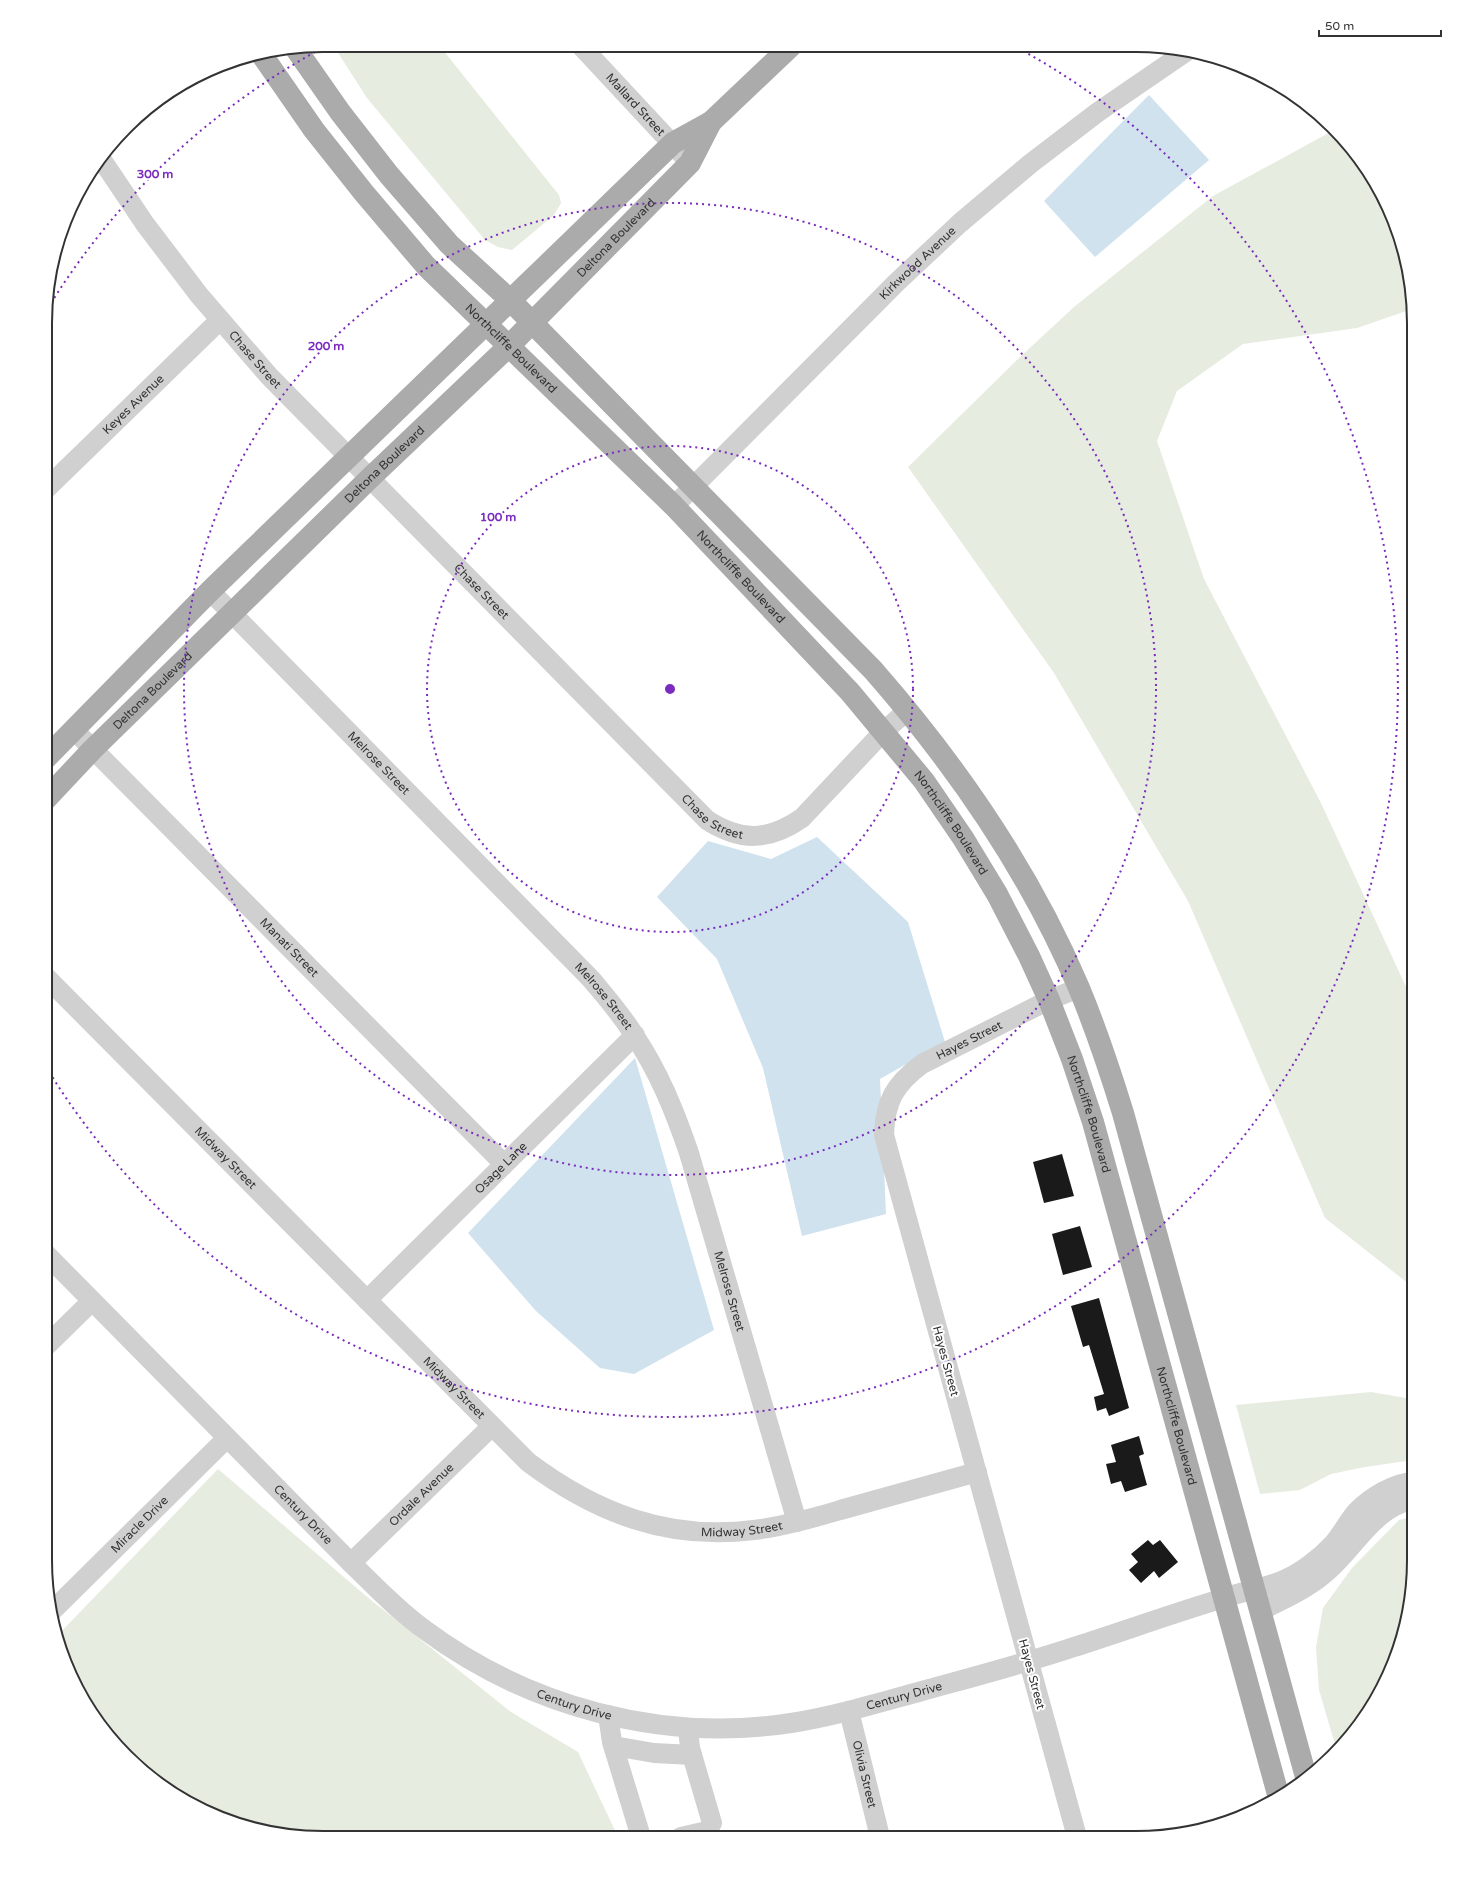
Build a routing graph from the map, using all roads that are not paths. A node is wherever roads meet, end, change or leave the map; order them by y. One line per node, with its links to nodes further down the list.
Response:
1 (586, 52): 7 (street, Mallard Street)
2 (784, 52): 6 (main road, Deltona Boulevard)
3 (299, 53): 10 (main road)
4 (1181, 56): 18 (street, Kirkwood Avenue)
5 (264, 58): 12 (main road, Northcliffe Boulevard)
6 (711, 122): 7 (main road, Deltona Boulevard); 9 (main road, Deltona Boulevard)
7 (673, 143): 9 (street, Mallard Street); 10 (main road, Deltona Boulevard)
8 (104, 163): 11 (street, Chase Street)
9 (690, 163): 13 (main road, Deltona Boulevard)
10 (510, 300): 12 (main road, Deltona Boulevard); 13 (main road)
11 (220, 320): 15 (street, Chase Street); 17 (street, Keyes Avenue)
12 (486, 322): 14 (main road, Northcliffe Boulevard); 15 (main road, Deltona Boulevard)
13 (532, 322): 14 (main road, Deltona Boulevard); 18 (main road)
14 (509, 346): 16 (main road, Deltona Boulevard); 19 (main road, Northcliffe Boulevard)
15 (349, 457): 16 (street, Chase Street); 20 (main road, Deltona Boulevard)
16 (370, 478): 21 (main road, Deltona Boulevard); 24 (street, Chase Street)
17 (52, 483)
18 (693, 488): 19 (street, Kirkwood Avenue); 22 (main road)
19 (674, 506): 24 (main road, Northcliffe Boulevard)
20 (210, 591): 21 (street, Melrose Street); 23 (main road, Deltona Boulevard)
21 (234, 613): 25 (main road, Deltona Boulevard); 31 (street, Melrose Street)
22 (908, 710): 24 (street, Chase Street); 29 (main road)
23 (74, 730): 25 (street, Manati Street); 26 (main road, Deltona Boulevard)
24 (883, 732): 30 (main road, Northcliffe Boulevard)
25 (92, 750): 27 (main road, Deltona Boulevard); 32 (street, Manati Street)
26 (52, 751)
27 (52, 793)
28 (52, 983): 34 (street, Midway Street)
29 (1078, 988): 30 (street, Hayes Street); 44 (main road)
30 (1049, 1000): 39 (street, Hayes Street); 45 (main road, Northcliffe Boulevard)
31 (635, 1035): 32 (street, Osage Lane); 42 (street, Melrose Street)
32 (504, 1164): 34 (street, Osage Lane)
33 (52, 1260): 35 (street, Century Drive)
34 (367, 1300): 37 (street, Midway Street)
35 (92, 1301): 36 (street); 38 (street, Century Drive)
36 (52, 1340)
37 (492, 1426): 42 (street, Midway Street); 43 (street, Ordale Avenue)
38 (227, 1438): 43 (street, Century Drive); 46 (street, Miracle Drive)
39 (977, 1472): 42 (street, Midway Street); 48 (street, Hayes Street)
40 (1407, 1483): 44 (street, Century Drive)
41 (1407, 1502): 47 (street)
42 (796, 1522)
43 (351, 1563): 50 (street, Century Drive)
44 (1254, 1589): 45 (street, Century Drive); 47 (main road)
45 (1224, 1598): 48 (street, Century Drive); 55 (main road, Northcliffe Boulevard)
46 (56, 1607)
47 (1260, 1611): 54 (main road)
48 (1029, 1662): 49 (street, Century Drive); 59 (street, Hayes Street)
49 (848, 1711): 51 (street, Century Drive); 58 (street, Olivia Street)
50 (608, 1715): 51 (street, Century Drive); 52 (street)
51 (688, 1728): 53 (street)
52 (614, 1746): 53 (street); 56 (street)
53 (692, 1755): 57 (street)
54 (1305, 1772)
55 (1277, 1792)
56 (639, 1831)
57 (707, 1831)
58 (878, 1831)
59 (1075, 1831)

